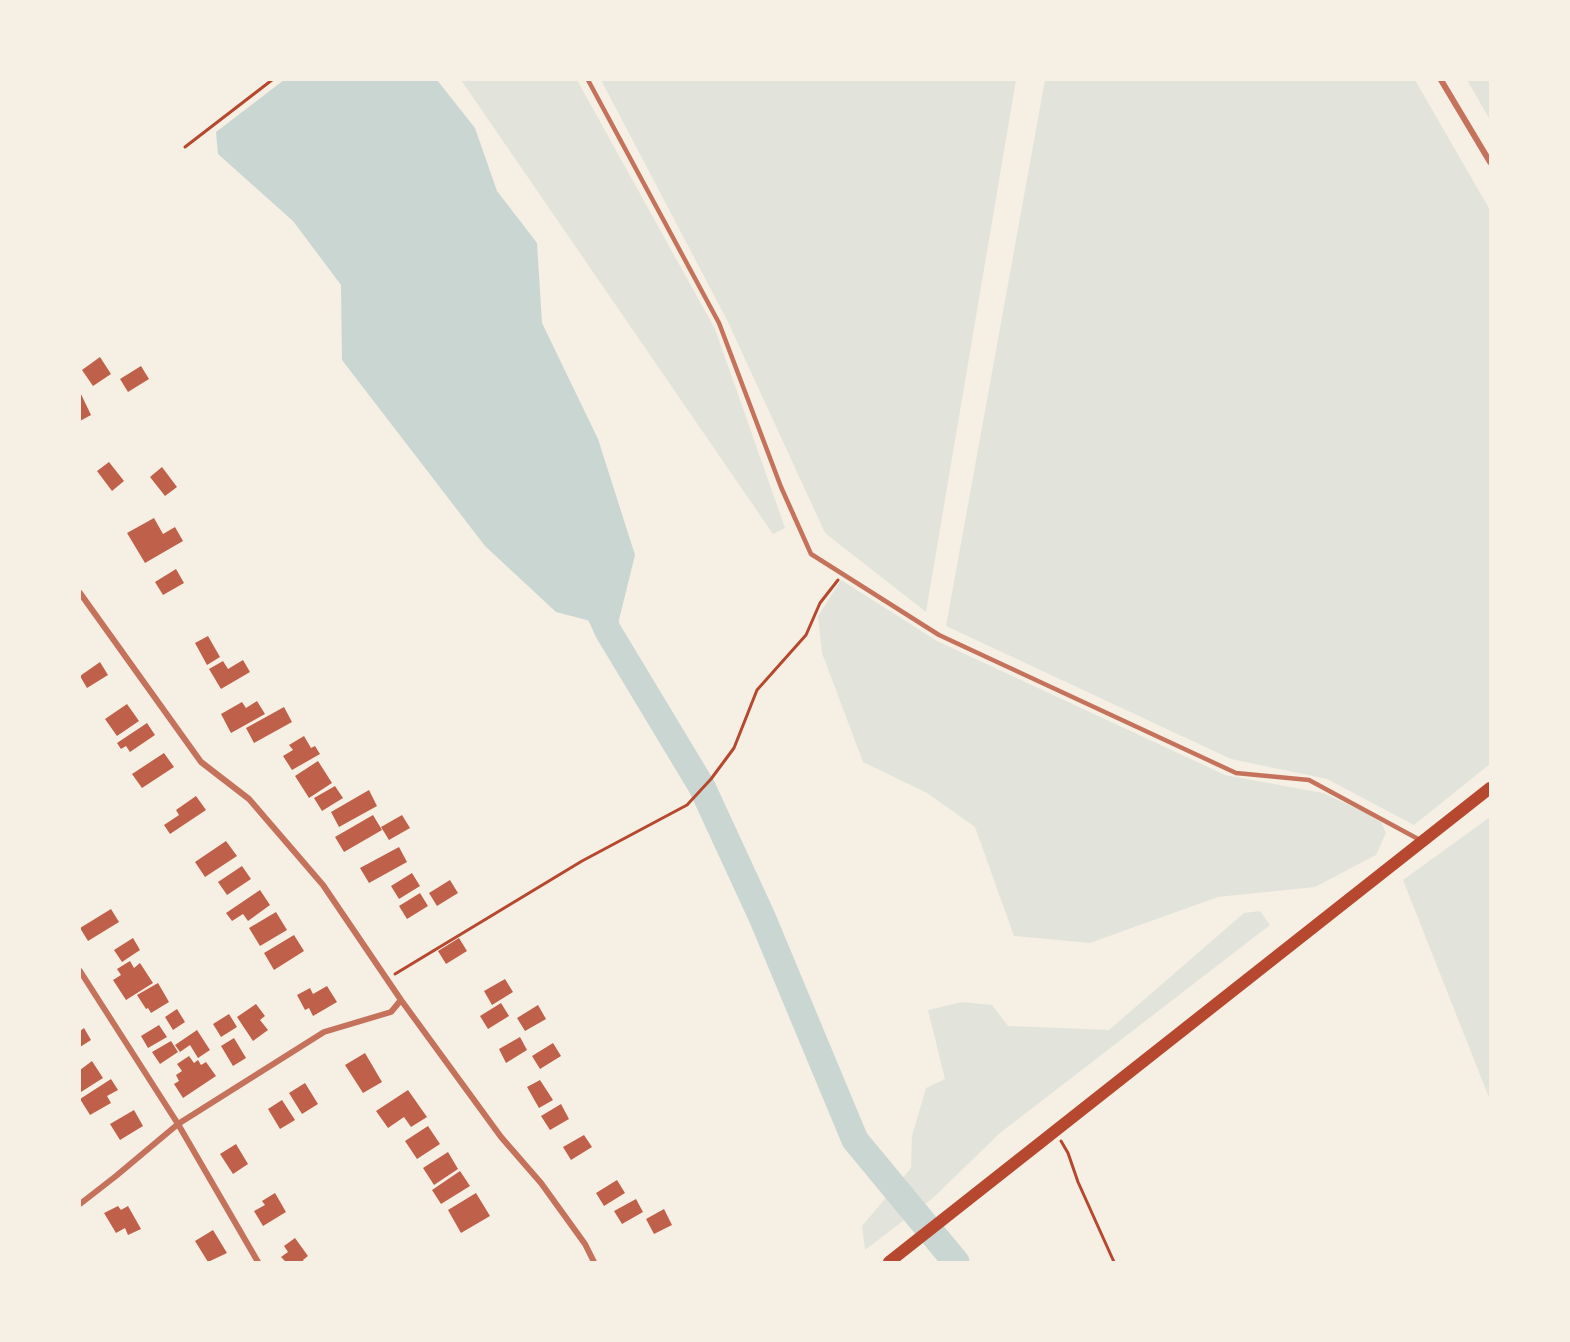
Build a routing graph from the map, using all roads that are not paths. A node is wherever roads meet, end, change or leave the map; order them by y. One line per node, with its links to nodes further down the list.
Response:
1 (588, 80): 6 (lane)
2 (1441, 80): 3 (street)
3 (1491, 162)
4 (80, 593): 8 (street)
5 (1491, 788): 6 (main road)
6 (1422, 841): 13 (main road)
7 (80, 971): 9 (street)
8 (401, 1000): 9 (street); 12 (street)
9 (178, 1124): 10 (street); 11 (street)
10 (80, 1204)
11 (258, 1263)
12 (594, 1263)
13 (890, 1263)

